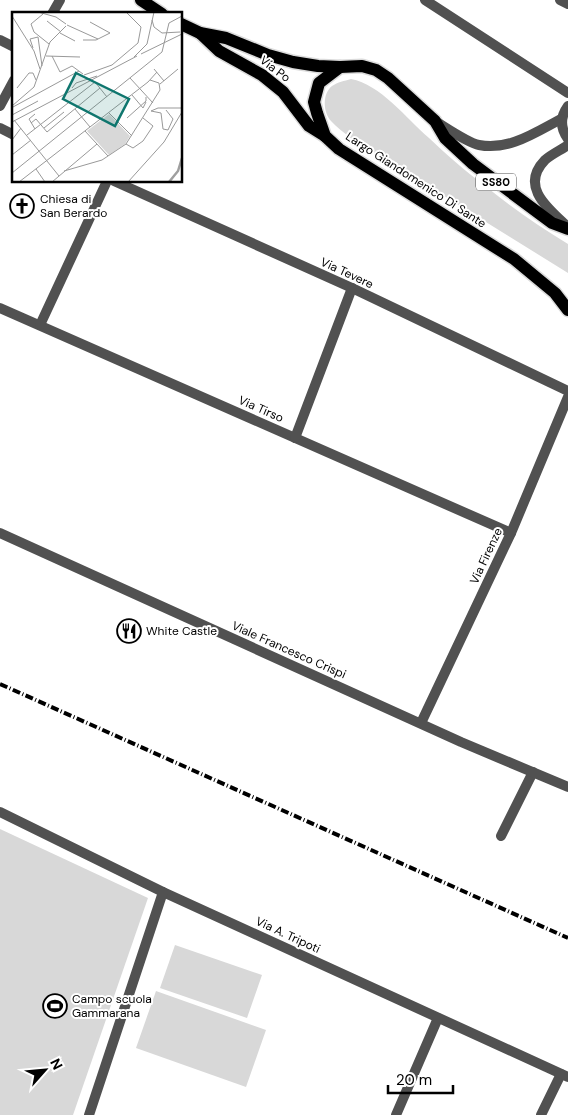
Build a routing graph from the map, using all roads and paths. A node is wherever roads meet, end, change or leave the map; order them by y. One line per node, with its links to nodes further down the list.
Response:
1 (60, 0): 6 (street)
2 (141, 0): 7 (main road)
3 (425, 0): 14 (street)
4 (560, 0): 5 (street)
5 (568, 4)
6 (53, 12)
7 (159, 12)
8 (182, 24): 9 (main road, Via Po / SS80)
9 (200, 33): 12 (main road, Via Po / SS80); 21 (main road, Via Po / SS80)
10 (0, 40): 11 (street)
11 (12, 45)
12 (340, 67): 18 (main road, SS80); 21 (main road, Largo Giandomenico Di Sante / SS80)
13 (12, 84): 15 (street)
14 (568, 94)
15 (0, 106)
16 (568, 106): 17 (street)
17 (561, 119): 18 (street); 22 (street)
18 (435, 121): 26 (main road, SS80)
19 (0, 128): 20 (street)
20 (12, 134)
21 (325, 136): 29 (main road, Largo Giandomenico Di Sante / SS80)
22 (568, 139)
23 (568, 145): 26 (street)
24 (107, 182): 30 (street)
25 (116, 182): 27 (street, Via Tevere)
26 (568, 228)
27 (352, 288): 31 (street, Via Tevere); 33 (street)
28 (0, 308): 30 (street, Via Tirso)
29 (568, 310)
30 (40, 325): 33 (street, Via Tirso)
31 (568, 391)
32 (568, 397): 35 (street, Via Firenze)
33 (295, 438): 35 (street, Via Tirso)
34 (0, 533): 36 (street, Viale Francesco Crispi)
35 (511, 533): 36 (street, Via Firenze)
36 (421, 724): 37 (street, Viale Francesco Crispi)
37 (533, 772): 38 (street, Viale Francesco Crispi); 40 (street)
38 (568, 787)
39 (0, 812): 41 (street, Via A. Tripoti)
40 (501, 836)
41 (163, 892): 42 (street, Via A. Tripoti); 44 (street)
42 (438, 1018): 43 (street, Via A. Tripoti); 45 (street)
43 (564, 1075): 46 (street)
44 (89, 1115)
45 (396, 1115)
46 (541, 1115)

